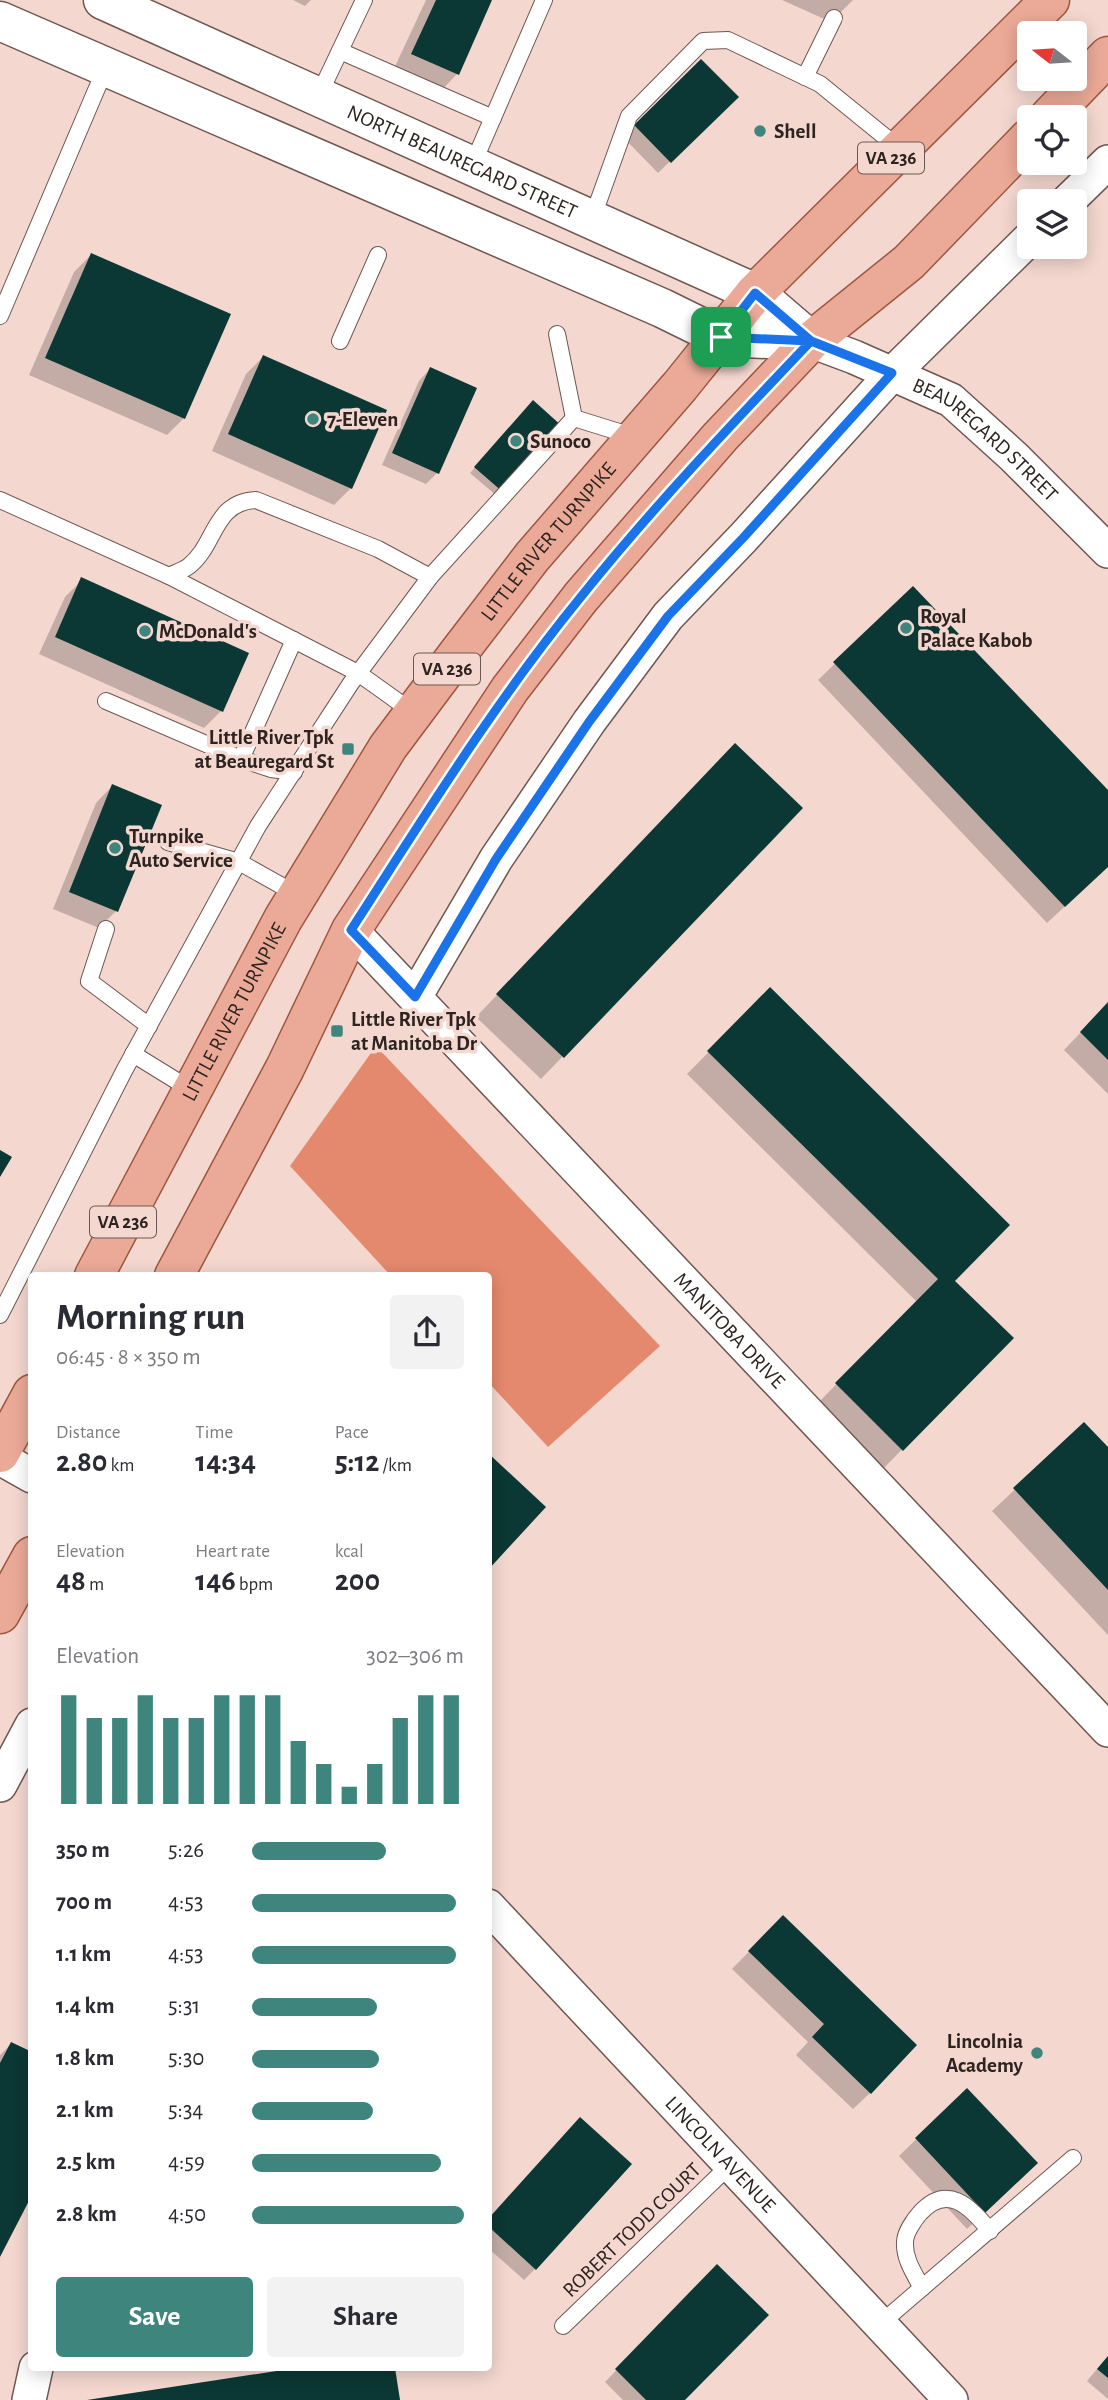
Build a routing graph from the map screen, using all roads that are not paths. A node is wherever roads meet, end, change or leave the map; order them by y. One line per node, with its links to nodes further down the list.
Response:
1 (103, 0): 13 (main road, NORTH BEAUREGARD STREET)
2 (364, 0): 8 (lane)
3 (544, 0): 15 (lane)
4 (1016, 0): 12 (main road)
5 (1050, 0): 12 (main road, LITTLE RIVER TURNPIKE / VA 236)
6 (834, 18): 11 (lane)
7 (0, 21): 10 (main road)
8 (340, 51): 13 (lane); 15 (lane)
9 (1107, 58): 14 (main road)
10 (106, 67): 25 (lane); 27 (main road)
11 (805, 77): 16 (lane); 21 (lane)
12 (970, 81): 16 (main road, LITTLE RIVER TURNPIKE / VA 236)
13 (318, 97): 19 (main road, NORTH BEAUREGARD STREET)
14 (1061, 105)
15 (493, 118): 19 (lane)
16 (900, 149): 24 (main road, LITTLE RIVER TURNPIKE / VA 236)
17 (1017, 150): 29 (main road, VA 236)
18 (1108, 162): 20 (street)
19 (472, 166): 21 (main road, NORTH BEAUREGARD STREET)
20 (1080, 189)
21 (592, 219): 24 (main road, NORTH BEAUREGARD STREET)
22 (1017, 251): 30 (street)
23 (378, 255): 28 (lane)
24 (755, 293): 27 (main road, LITTLE RIVER TURNPIKE / VA 236); 29 (main road, NORTH BEAUREGARD STREET)
25 (0, 316)
26 (557, 334): 31 (lane)
27 (721, 337): 29 (main road, BEAUREGARD STREET); 32 (main road, LITTLE RIVER TURNPIKE / VA 236)
28 (340, 341)
29 (811, 341): 30 (street, BEAUREGARD STREET); 47 (main road, VA 236)
30 (892, 373): 34 (street, BEAUREGARD STREET); 48 (street)
31 (574, 418): 32 (lane); 36 (lane)
32 (635, 437): 40 (main road, LITTLE RIVER TURNPIKE / VA 236)
33 (0, 500): 35 (lane)
34 (1108, 551)
35 (169, 576): 36 (lane); 37 (lane)
36 (430, 577): 38 (lane)
37 (294, 640): 38 (lane); 41 (lane)
38 (358, 673): 40 (lane); 42 (lane)
39 (106, 701): 41 (lane)
40 (414, 713): 45 (main road, LITTLE RIVER TURNPIKE / VA 236)
41 (241, 759): 42 (lane)
42 (293, 772): 44 (lane)
43 (169, 842): 44 (lane)
44 (239, 862): 45 (lane); 49 (lane)
45 (298, 895): 51 (main road, LITTLE RIVER TURNPIKE / VA 236)
46 (106, 929): 49 (lane)
47 (351, 930): 48 (street, MANITOBA DRIVE); 53 (main road, VA 236)
48 (415, 997): 60 (street, MANITOBA DRIVE)
49 (149, 1026): 50 (lane)
50 (133, 1054): 51 (lane); 54 (lane)
51 (193, 1091): 52 (main road, LITTLE RIVER TURNPIKE / VA 236)
52 (96, 1272)
53 (176, 1272)
54 (0, 1315)
55 (28, 1402): 56 (main road)
56 (0, 1455): 57 (street)
57 (28, 1473)
58 (28, 1563): 59 (main road)
59 (0, 1614)
60 (1108, 1730)
61 (28, 1732): 62 (street)
62 (0, 1785)
63 (492, 1910): 65 (street, LINCOLN AVENUE)
64 (1073, 2158): 66 (lane)
65 (731, 2164): 68 (street, LINCOLN AVENUE); 69 (lane, ROBERT TODD COURT)
66 (990, 2231): 67 (lane); 67 (lane)
67 (922, 2288): 68 (lane)
68 (880, 2324): 72 (street, LINCOLN AVENUE)
69 (563, 2326)
70 (35, 2371): 71 (street)
71 (29, 2400)
72 (951, 2400)

